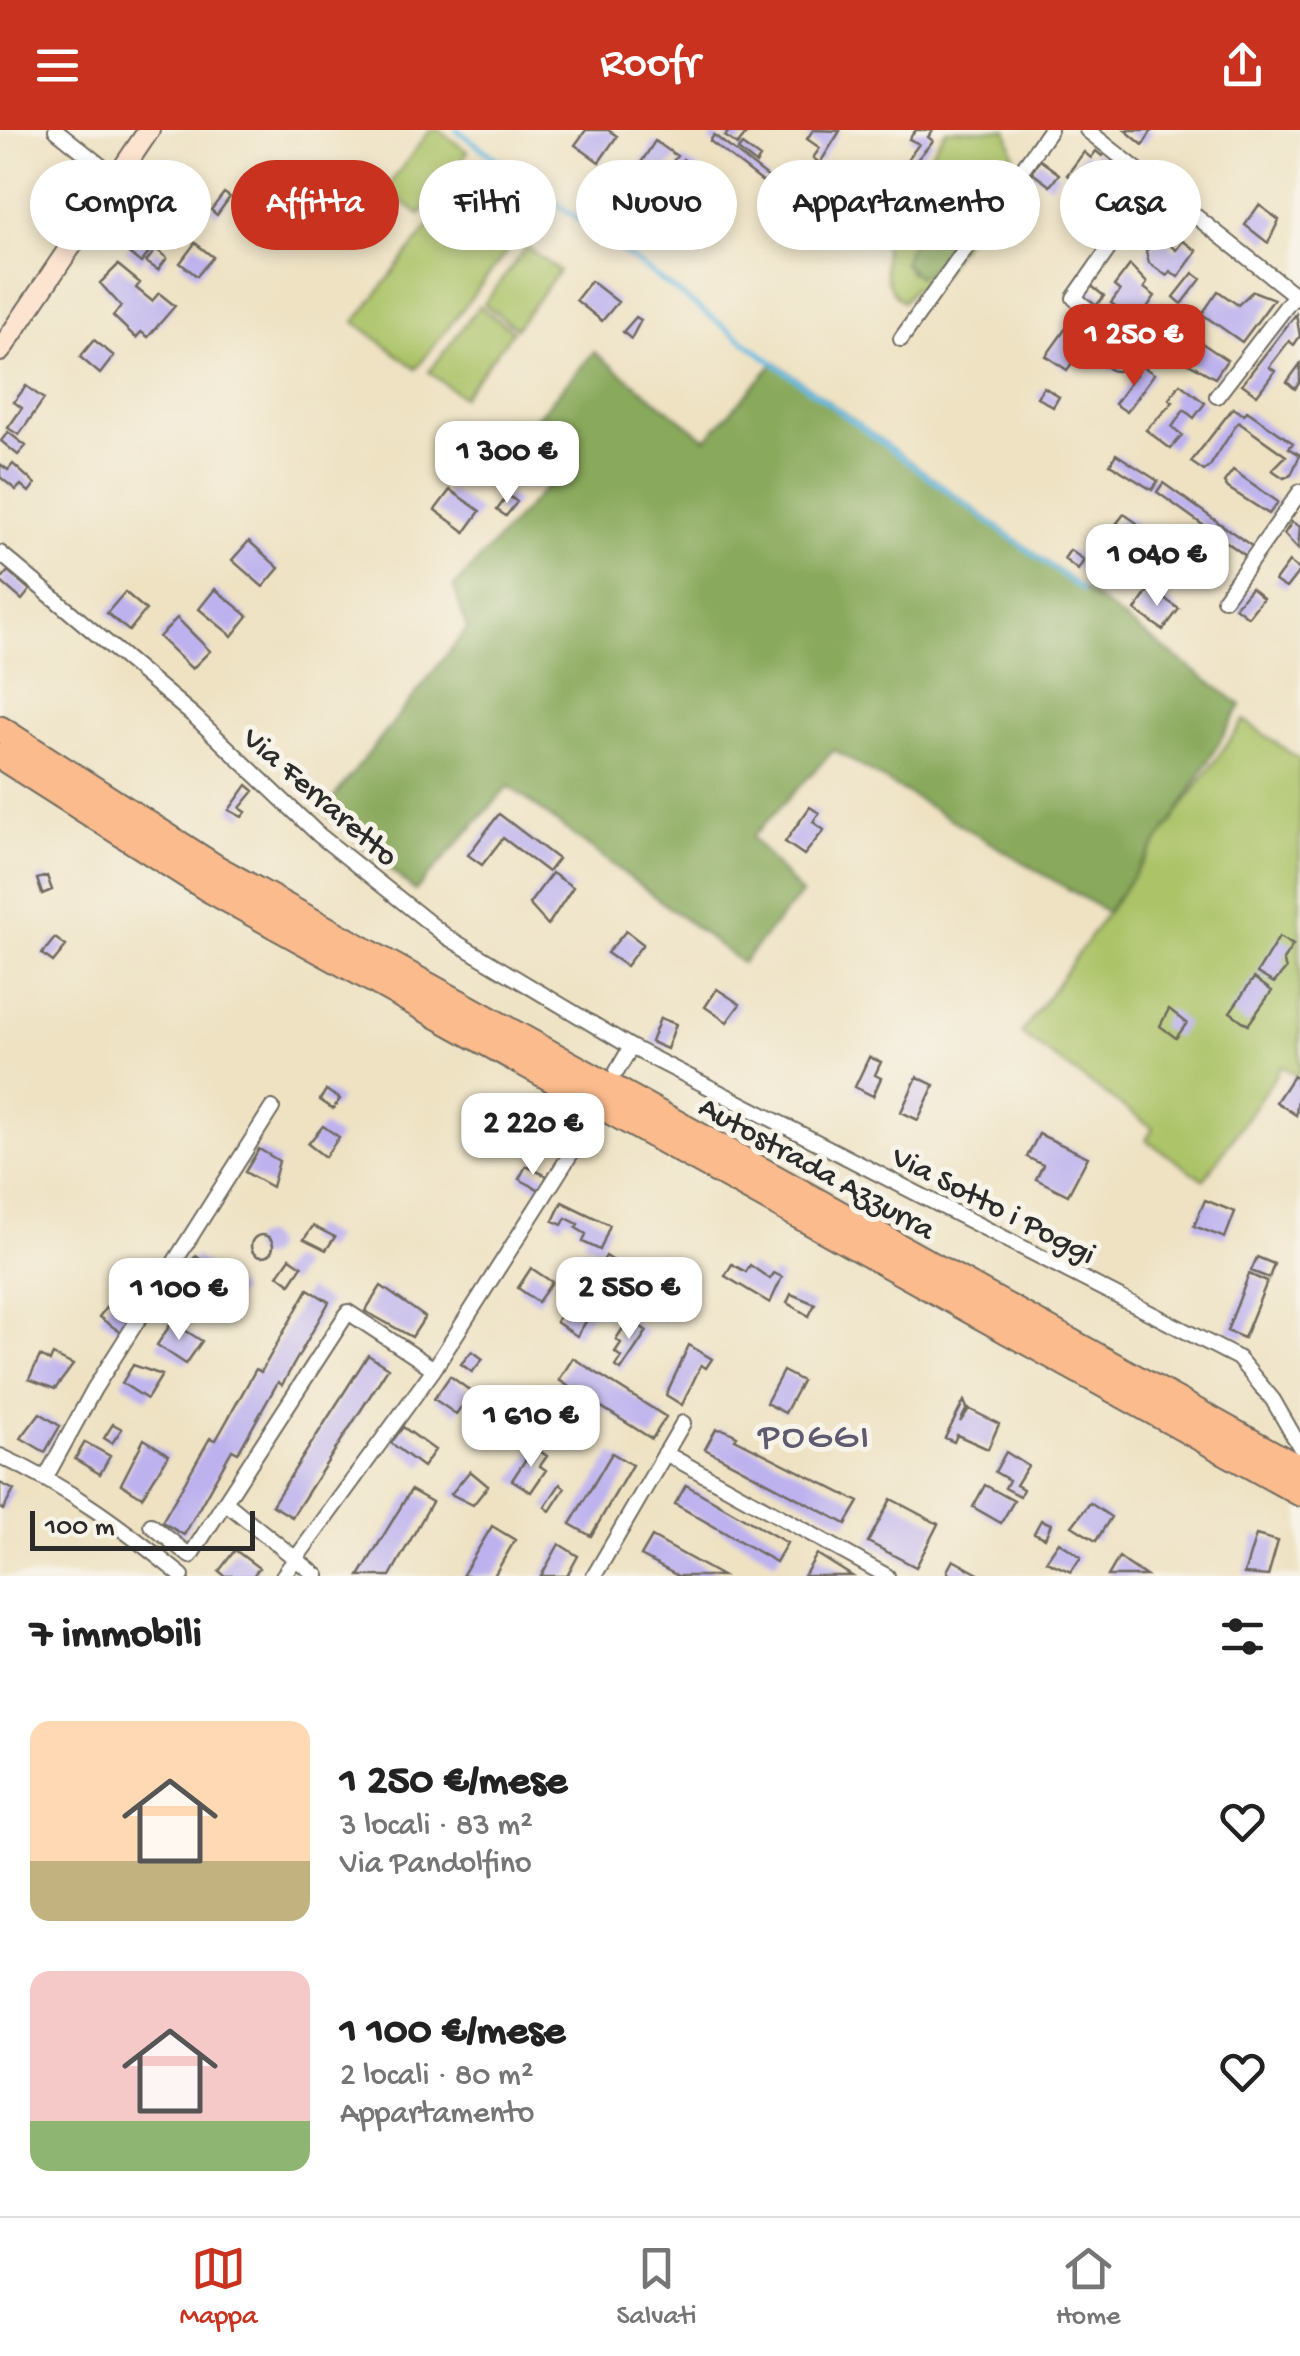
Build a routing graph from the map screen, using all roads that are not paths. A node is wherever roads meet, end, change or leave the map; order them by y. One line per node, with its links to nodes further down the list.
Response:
1 (56, 130): 5 (street)
2 (149, 130): 6 (main road)
3 (1050, 130): 12 (street)
4 (1087, 130): 7 (street)
5 (94, 160)
6 (128, 160)
7 (1124, 160)
8 (1201, 221): 11 (street)
9 (68, 250): 13 (main road)
10 (1108, 250): 14 (street)
11 (1298, 297): 15 (street)
12 (900, 339)
13 (0, 351)
14 (1141, 351)
15 (1217, 396)
16 (1300, 492): 18 (street)
17 (0, 553): 21 (street, Via Ferraretto)
18 (1224, 599)
19 (0, 729): 27 (highway, Autostrada Azzurra)
20 (0, 756): 27 (highway, Autostrada Azzurra)
21 (631, 1047): 22 (street); 28 (street, Via Sotto i Poggi)
22 (618, 1071)
23 (272, 1108): 32 (street)
24 (592, 1122): 25 (street)
25 (434, 1369): 34 (street); 36 (street)
26 (683, 1423): 29 (street)
27 (1221, 1437): 31 (highway, Autostrada Azzurra); 33 (highway, Autostrada Azzurra)
28 (1300, 1447)
29 (665, 1453): 40 (street); 41 (street)
30 (0, 1456): 32 (street)
31 (1300, 1468)
32 (46, 1477): 37 (street)
33 (1300, 1493)
34 (226, 1502): 35 (street); 36 (street)
35 (151, 1525)
36 (294, 1560): 38 (street); 39 (street)
37 (182, 1576)
38 (283, 1576)
39 (316, 1576)
40 (594, 1576)
41 (887, 1576)

